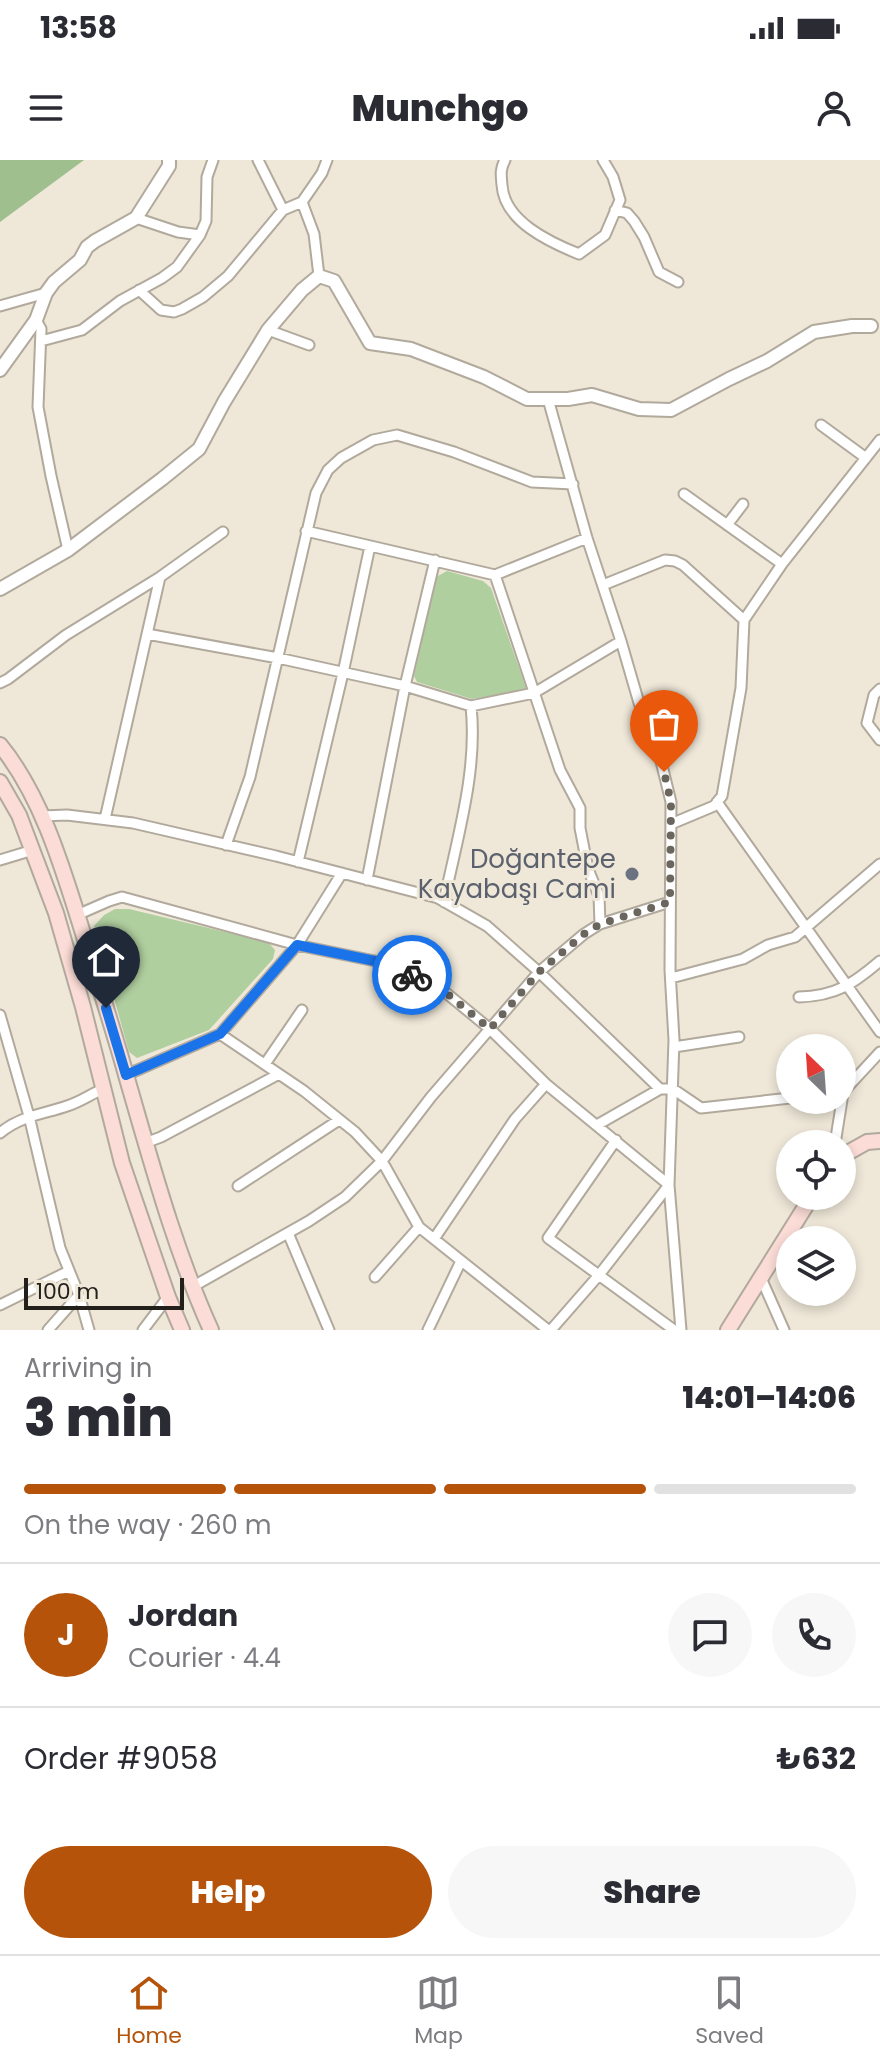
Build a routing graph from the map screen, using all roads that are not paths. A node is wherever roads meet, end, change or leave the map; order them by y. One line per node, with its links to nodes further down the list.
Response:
1 (169, 160): 10 (street)
2 (213, 160): 11 (street)
3 (258, 160): 8 (street)
4 (327, 160): 7 (street)
5 (505, 160): 9 (street)
6 (603, 160): 9 (street)
7 (302, 202): 8 (street); 12 (street)
8 (283, 210): 14 (street)
9 (615, 210): 13 (street)
10 (136, 218): 11 (street); 15 (street)
11 (200, 235): 14 (street)
12 (319, 276): 19 (street); 23 (street)
13 (678, 282)
14 (139, 290): 20 (street)
15 (46, 293): 16 (street); 17 (street)
16 (0, 306)
17 (36, 320): 20 (street); 22 (street)
18 (871, 326): 23 (street)
19 (268, 330): 21 (street); 35 (street)
20 (41, 341): 35 (street)
21 (309, 345)
22 (0, 370)
23 (548, 399): 27 (street)
24 (821, 425): 26 (street)
25 (880, 440): 26 (street)
26 (866, 458): 37 (street)
27 (573, 484): 31 (street); 33 (street)
28 (684, 494): 30 (street)
29 (743, 504): 30 (street)
30 (727, 525): 37 (street)
31 (306, 531): 34 (street); 45 (street)
32 (223, 532): 39 (street)
33 (587, 538): 38 (street); 40 (street)
34 (370, 546): 36 (street); 46 (street)
35 (68, 550): 41 (street)
36 (435, 560): 38 (street); 48 (street)
37 (782, 564): 42 (street)
38 (495, 575): 50 (street)
39 (160, 577): 43 (street); 47 (street)
40 (603, 585): 42 (street); 44 (street)
41 (0, 589)
42 (744, 620): 55 (street)
43 (147, 634): 45 (street); 57 (street)
44 (621, 641): 50 (street); 58 (street)
45 (278, 658): 46 (street); 59 (street)
46 (343, 673): 48 (street); 62 (street)
47 (0, 683)
48 (405, 686): 51 (street); 65 (street)
49 (880, 689): 52 (street)
50 (534, 693): 51 (street); 69 (street)
51 (471, 706): 66 (street)
52 (880, 740)
53 (0, 745): 56 (main road)
54 (0, 782): 60 (main road)
55 (717, 802): 58 (street); 70 (street)
56 (42, 816): 57 (street); 68 (main road)
57 (105, 819): 59 (street)
58 (671, 824): 67 (street)
59 (226, 845): 62 (street)
60 (33, 850): 61 (street); 90 (main road)
61 (0, 860)
62 (298, 862): 64 (street)
63 (880, 864): 70 (street)
64 (342, 873): 65 (street); 71 (street)
65 (367, 880): 66 (street)
66 (444, 902): 73 (street)
67 (670, 902): 69 (street); 74 (street)
68 (77, 915): 71 (street); 87 (main road)
69 (600, 924): 73 (street)
70 (805, 928): 74 (street); 75 (street)
71 (297, 945): 79 (street); 81 (street)
72 (880, 961): 75 (street)
73 (539, 972): 79 (street); 91 (street)
74 (671, 978): 83 (street)
75 (848, 986): 76 (street); 80 (street)
76 (799, 997)
77 (302, 1010): 85 (street)
78 (0, 1015): 94 (street)
79 (490, 1029): 89 (street); 102 (street)
80 (880, 1032)
81 (220, 1034): 85 (street); 87 (street)
82 (739, 1037): 83 (street)
83 (674, 1047): 92 (street)
84 (880, 1052): 88 (street)
85 (265, 1064): 86 (street)
86 (279, 1074): 95 (street); 100 (street)
87 (126, 1075): 100 (main road)
88 (856, 1077)
89 (546, 1084): 96 (street); 108 (street)
90 (103, 1089): 94 (street); 116 (main road)
91 (660, 1089): 92 (street); 96 (street)
92 (673, 1089): 93 (street); 103 (street)
93 (776, 1100)
94 (29, 1116): 97 (street); 110 (street)
95 (339, 1120): 102 (street); 104 (street)
96 (597, 1125): 98 (street)
97 (0, 1133)
98 (616, 1140): 103 (street); 111 (street)
99 (880, 1141): 101 (main road)
100 (145, 1143): 114 (main road)
101 (856, 1148)
102 (382, 1161): 106 (street); 107 (street)
103 (669, 1185): 111 (street); 127 (street)
104 (238, 1186)
105 (803, 1210): 113 (main road)
106 (419, 1227): 108 (street); 112 (street)
107 (288, 1233): 114 (street); 123 (street)
108 (434, 1239): 109 (street)
109 (461, 1261): 124 (street); 125 (street)
110 (69, 1271): 115 (street); 117 (street)
111 (599, 1275): 125 (street); 126 (street)
112 (375, 1277)
113 (761, 1278): 128 (main road); 129 (street)
114 (192, 1287): 122 (main road)
115 (79, 1295): 118 (street); 119 (street)
116 (168, 1297): 120 (street); 121 (main road)
117 (0, 1305)
118 (48, 1330)
119 (89, 1330)
120 (143, 1330)
121 (182, 1330)
122 (211, 1330)
123 (329, 1330)
124 (428, 1330)
125 (550, 1330)
126 (674, 1330)
127 (681, 1330)
128 (728, 1330)
129 (784, 1330)

